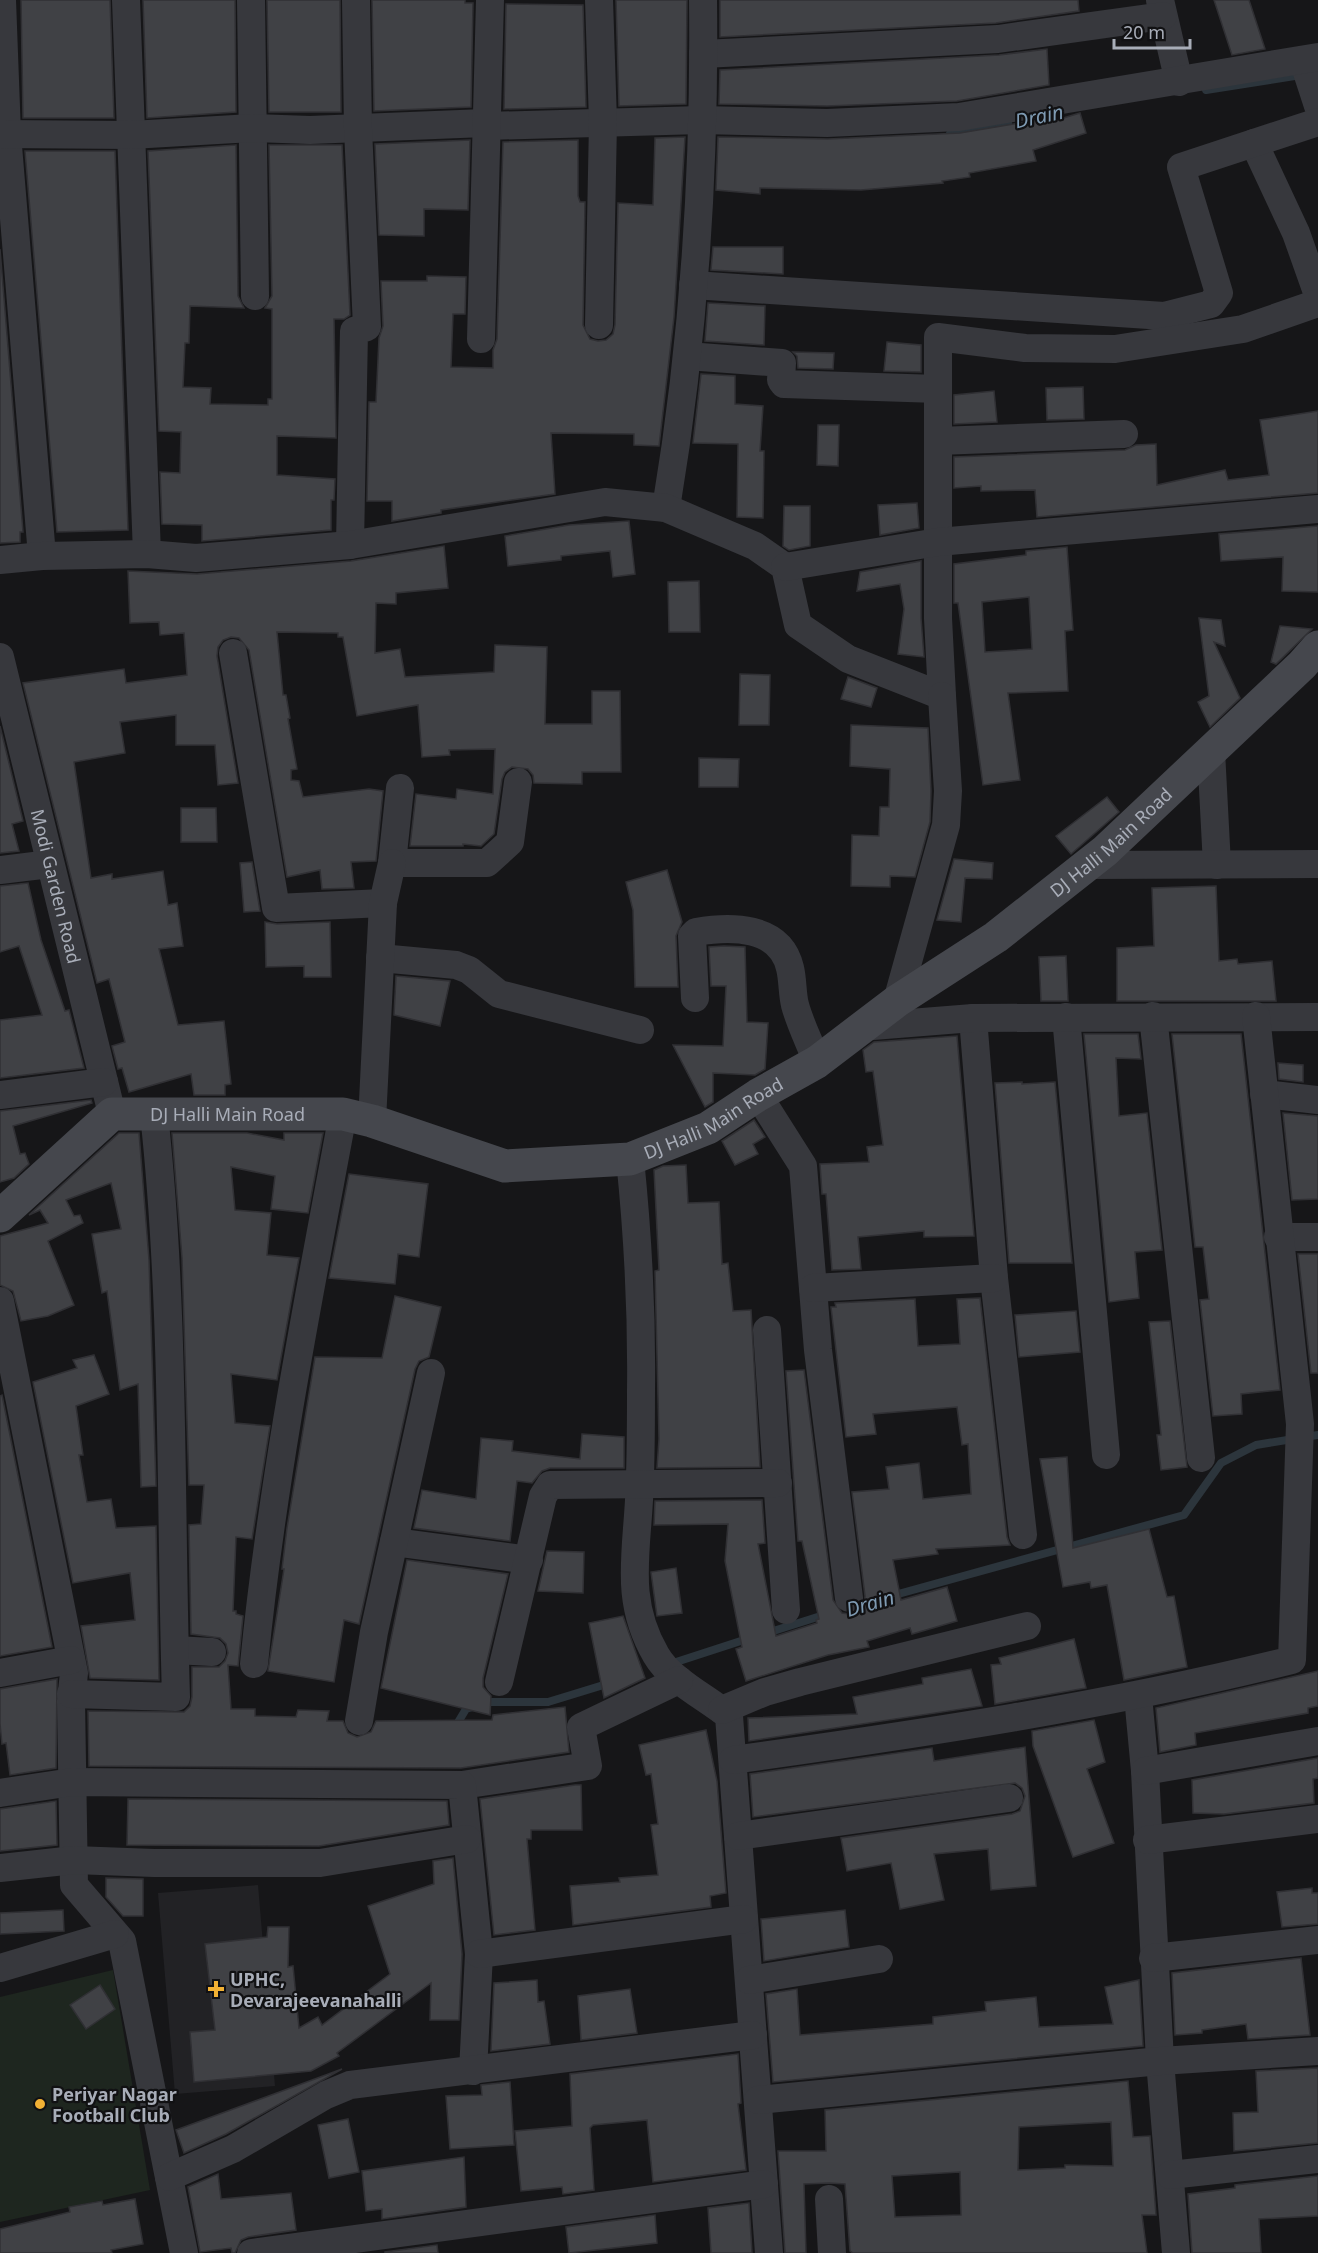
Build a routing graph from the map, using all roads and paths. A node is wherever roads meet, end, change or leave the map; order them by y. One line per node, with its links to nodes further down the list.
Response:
1 (2, 0): 19 (street)
2 (126, 0): 20 (street)
3 (250, 0): 17 (street)
4 (356, 0): 18 (street)
5 (490, 0): 16 (street)
6 (599, 0): 14 (street)
7 (703, 0): 9 (street)
8 (1162, 8): 9 (street); 11 (street)
9 (703, 54): 13 (street)
10 (1309, 66): 11 (street); 12 (street)
11 (1179, 82): 13 (street)
12 (1318, 106)
13 (701, 120): 14 (street); 22 (street)
14 (603, 122): 16 (street); 26 (street)
15 (1318, 122): 21 (street)
16 (485, 123): 18 (street); 27 (street)
17 (252, 128): 18 (street); 20 (street); 24 (street)
18 (358, 129): 35 (street)
19 (3, 134): 20 (street); 37 (street)
20 (131, 135): 36 (street)
21 (1254, 143): 22 (street); 23 (street)
22 (693, 285): 28 (street)
23 (1318, 295)
24 (255, 296)
25 (1318, 303): 29 (street)
26 (599, 325)
27 (481, 339)
28 (687, 356): 29 (street); 32 (street)
29 (938, 389): 31 (street)
30 (1124, 434): 31 (street)
31 (939, 441): 34 (street)
32 (666, 508): 35 (street); 39 (street)
33 (1318, 509): 34 (street)
34 (938, 542): 39 (street); 43 (street)
35 (350, 545): 36 (street)
36 (147, 554): 37 (street)
37 (42, 556): 38 (street)
38 (0, 560)
39 (785, 567): 43 (street)
40 (1318, 647): 44 (street, DJ Halli Main Road)
41 (233, 653): 53 (street)
42 (0, 657): 48 (street, Modi Garden Road)
43 (942, 696): 56 (street)
44 (1211, 751): 50 (street, DJ Halli Main Road); 51 (street)
45 (518, 782): 47 (street)
46 (399, 788): 47 (street)
47 (392, 863): 53 (street)
48 (50, 864): 52 (street); 65 (street, Modi Garden Road)
49 (1318, 864): 51 (street)
50 (1088, 865): 51 (street); 56 (street, DJ Halli Main Road)
51 (1217, 865)
52 (0, 870)
53 (383, 903): 54 (street)
54 (380, 958): 63 (street); 72 (street)
55 (695, 998): 64 (street)
56 (897, 1001): 62 (street, DJ Halli Main Road)
57 (1153, 1016): 58 (street); 59 (street); 83 (street)
58 (1256, 1016): 60 (street); 66 (street)
59 (1066, 1017): 61 (street); 82 (street)
60 (1318, 1017)
61 (973, 1018): 62 (street); 77 (street)
62 (860, 1027): 64 (street, DJ Halli Main Road)
63 (640, 1030)
64 (817, 1062): 68 (street, DJ Halli Main Road)
65 (104, 1082): 67 (street); 70 (street, Modi Garden Road)
66 (1264, 1094): 69 (street); 75 (street)
67 (0, 1095)
68 (759, 1095): 73 (street, DJ Halli Main Road); 78 (street)
69 (1318, 1100)
70 (112, 1114): 71 (street, DJ Halli Main Road); 74 (street)
71 (154, 1114): 72 (street, DJ Halli Main Road); 92 (street)
72 (358, 1118): 73 (street, DJ Halli Main Road); 95 (street)
73 (630, 1159): 85 (street)
74 (0, 1216)
75 (1278, 1237): 76 (street); 100 (street)
76 (1318, 1237)
77 (994, 1278): 78 (street); 86 (street)
78 (813, 1288): 89 (street)
79 (0, 1301): 94 (street)
80 (767, 1330): 84 (street)
81 (430, 1373): 87 (street)
82 (1106, 1455)
83 (1201, 1458)
84 (778, 1483): 85 (street); 90 (street)
85 (639, 1484): 88 (street); 96 (street)
86 (1023, 1535)
87 (394, 1542): 88 (street); 102 (street)
88 (529, 1560): 98 (street)
89 (849, 1598)
90 (786, 1610)
91 (1027, 1626): 101 (street)
92 (175, 1650): 93 (street); 99 (street)
93 (212, 1652)
94 (71, 1660): 97 (street); 99 (street)
95 (254, 1664)
96 (670, 1671): 101 (street); 107 (street)
97 (0, 1673)
98 (499, 1682)
99 (71, 1694): 106 (street)
100 (1138, 1696): 104 (street); 105 (street)
101 (722, 1710): 104 (street)
102 (359, 1720)
103 (1318, 1741): 105 (street)
104 (732, 1760): 111 (street)
105 (1145, 1771): 113 (street)
106 (72, 1782): 107 (street); 108 (street); 114 (street)
107 (462, 1785): 112 (street)
108 (0, 1793)
109 (1009, 1798): 111 (street)
110 (1318, 1819): 113 (street)
111 (738, 1836): 116 (street)
112 (467, 1839): 114 (street); 119 (street)
113 (1147, 1840): 120 (street)
114 (74, 1860): 115 (street); 117 (street)
115 (0, 1868)
116 (744, 1919): 119 (street); 123 (street)
117 (116, 1934): 122 (street); 131 (street)
118 (1318, 1940): 120 (street)
119 (479, 1954): 127 (street)
120 (1153, 1958): 126 (street)
121 (879, 1959): 123 (street)
122 (0, 1968)
123 (749, 1980): 124 (street)
124 (753, 2035): 127 (street); 128 (street)
125 (1318, 2051): 126 (street)
126 (1160, 2061): 128 (street); 130 (street)
127 (473, 2071): 131 (street)
128 (758, 2100): 132 (street)
129 (1318, 2159): 130 (street)
130 (1170, 2175): 138 (street)
131 (169, 2177): 134 (street)
132 (764, 2184): 135 (street); 136 (street)
133 (829, 2199): 137 (street)
134 (183, 2253)
135 (251, 2253)
136 (769, 2253)
137 (832, 2253)
138 (1176, 2253)

